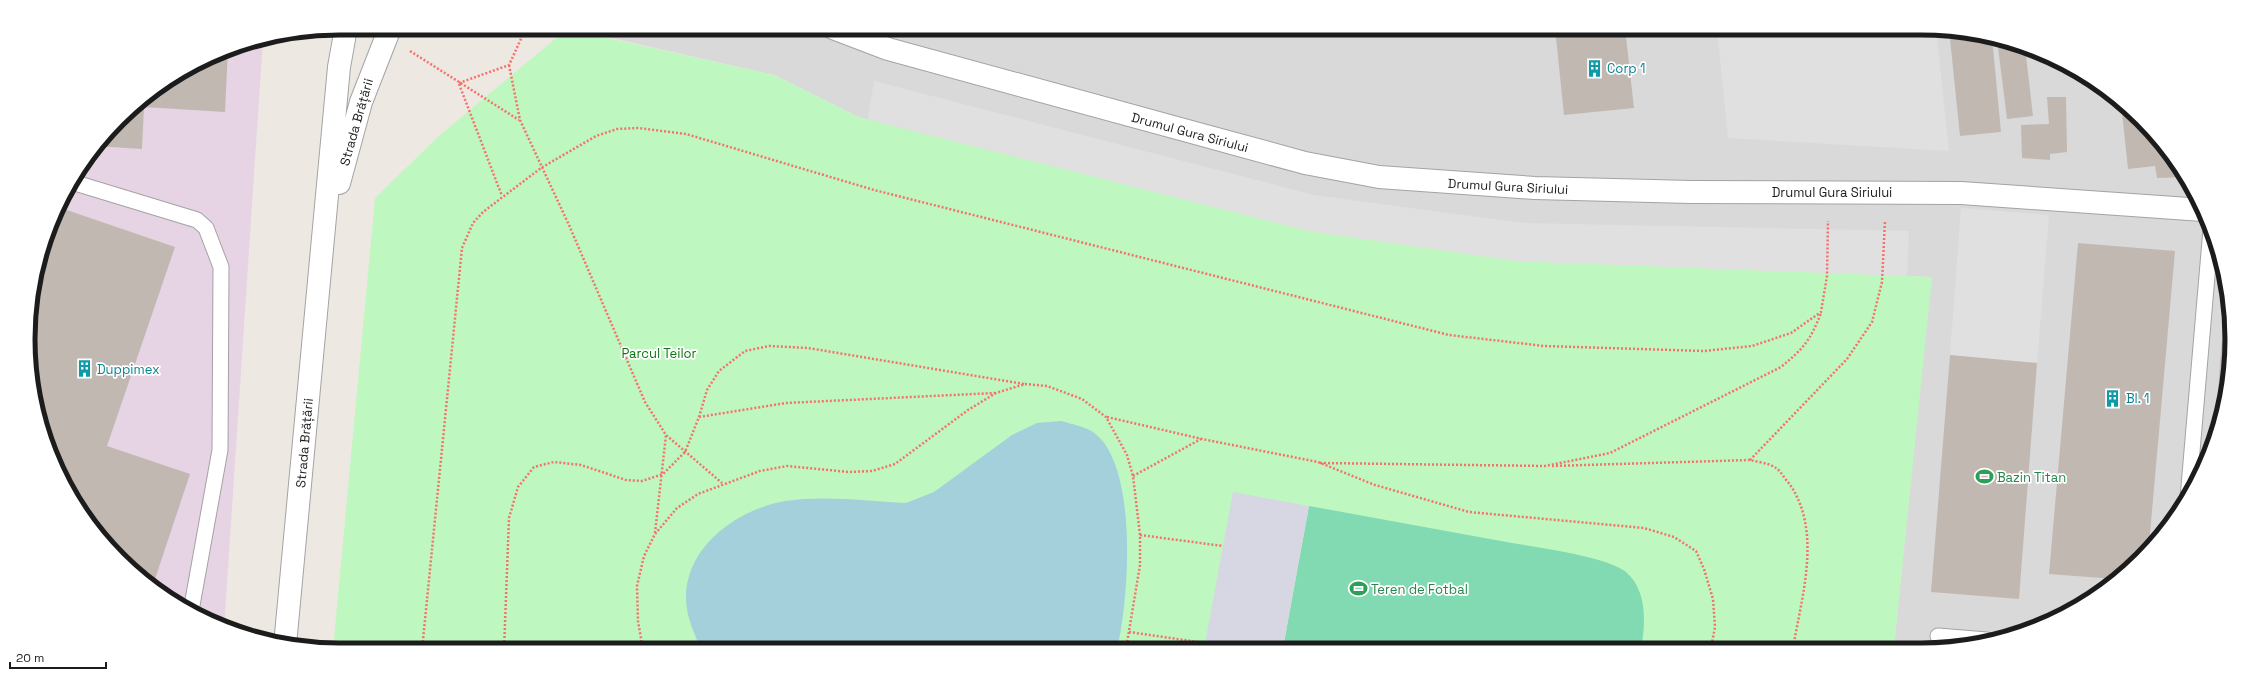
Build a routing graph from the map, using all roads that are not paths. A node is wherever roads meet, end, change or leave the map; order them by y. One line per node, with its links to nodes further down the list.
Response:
1 (345, 35): 6 (street, Strada Brățării)
2 (387, 35): 6 (street, Strada Brățării)
3 (851, 35): 5 (street, Drumul Gura Siriului)
4 (78, 184): 9 (lane)
5 (2196, 210)
6 (323, 242): 11 (street, Strada Brățării)
7 (2210, 243): 8 (lane)
8 (2189, 481)
9 (192, 605)
10 (1938, 636): 12 (lane)
11 (286, 638)
12 (1970, 639)

